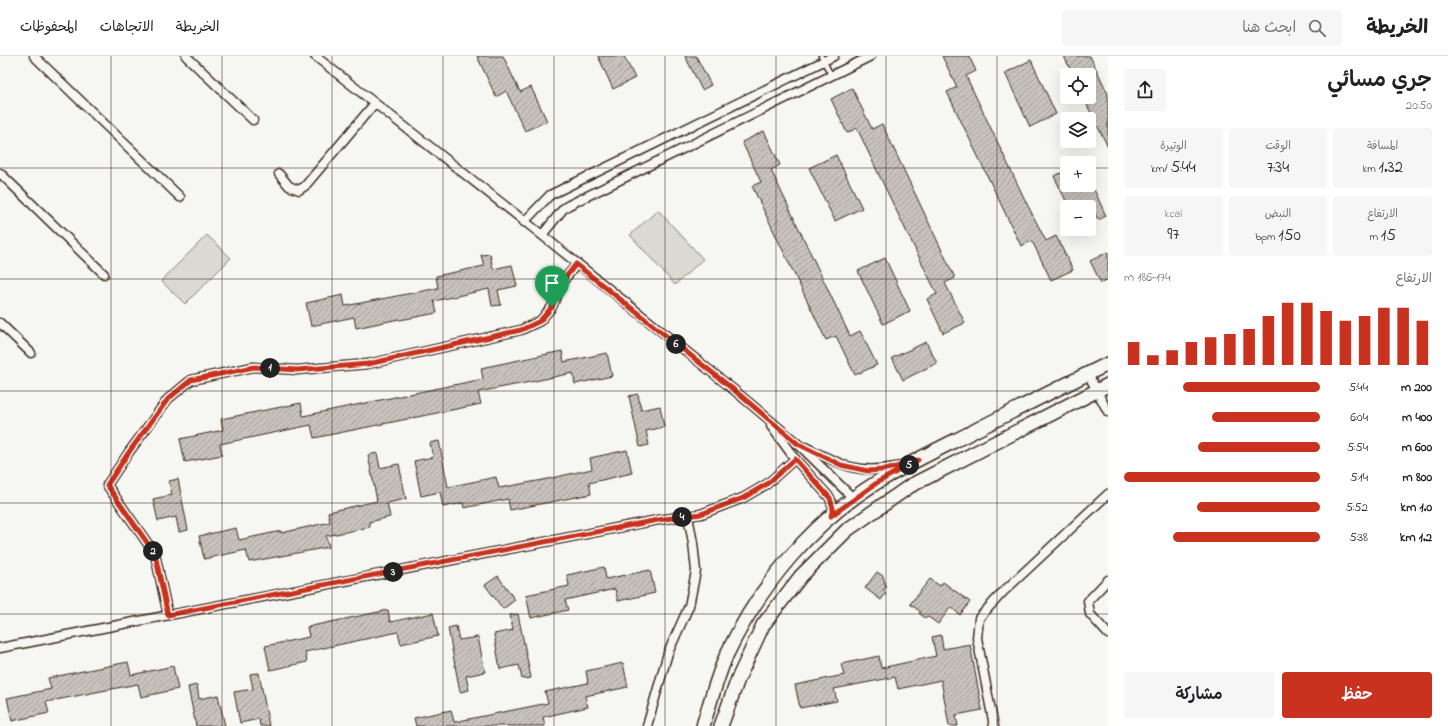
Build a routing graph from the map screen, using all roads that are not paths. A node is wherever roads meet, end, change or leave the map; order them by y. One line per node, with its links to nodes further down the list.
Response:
1 (34, 56): 12 (street)
2 (186, 56): 9 (street)
3 (315, 56): 8 (street)
4 (834, 56): 6 (street)
5 (871, 56): 7 (street)
6 (823, 59): 7 (lane); 13 (street)
7 (831, 75): 14 (street)
8 (375, 103): 11 (street); 13 (street)
9 (253, 120)
10 (0, 173): 16 (street)
11 (279, 174)
12 (180, 197)
13 (524, 222): 14 (street)
14 (542, 235): 15 (street)
15 (576, 264): 24 (street); 33 (street)
16 (104, 274)
17 (0, 323): 18 (street)
18 (30, 353)
19 (1108, 364): 20 (main road)
20 (1088, 374): 22 (street); 27 (main road)
21 (1108, 385): 22 (main road)
22 (1096, 390): 23 (street); 38 (main road)
23 (1108, 412)
24 (764, 416): 25 (street); 26 (street)
25 (798, 444): 27 (street); 29 (street)
26 (795, 459): 30 (street); 31 (street)
27 (918, 460): 29 (main road)
28 (1108, 494): 39 (street)
29 (854, 499): 31 (main road)
30 (688, 516): 33 (street); 36 (street)
31 (831, 516): 37 (main road)
32 (1108, 580): 34 (street)
33 (168, 615): 35 (street)
34 (1108, 634)
35 (0, 648)
36 (646, 726)
37 (703, 726)
38 (721, 726)
39 (994, 726)

